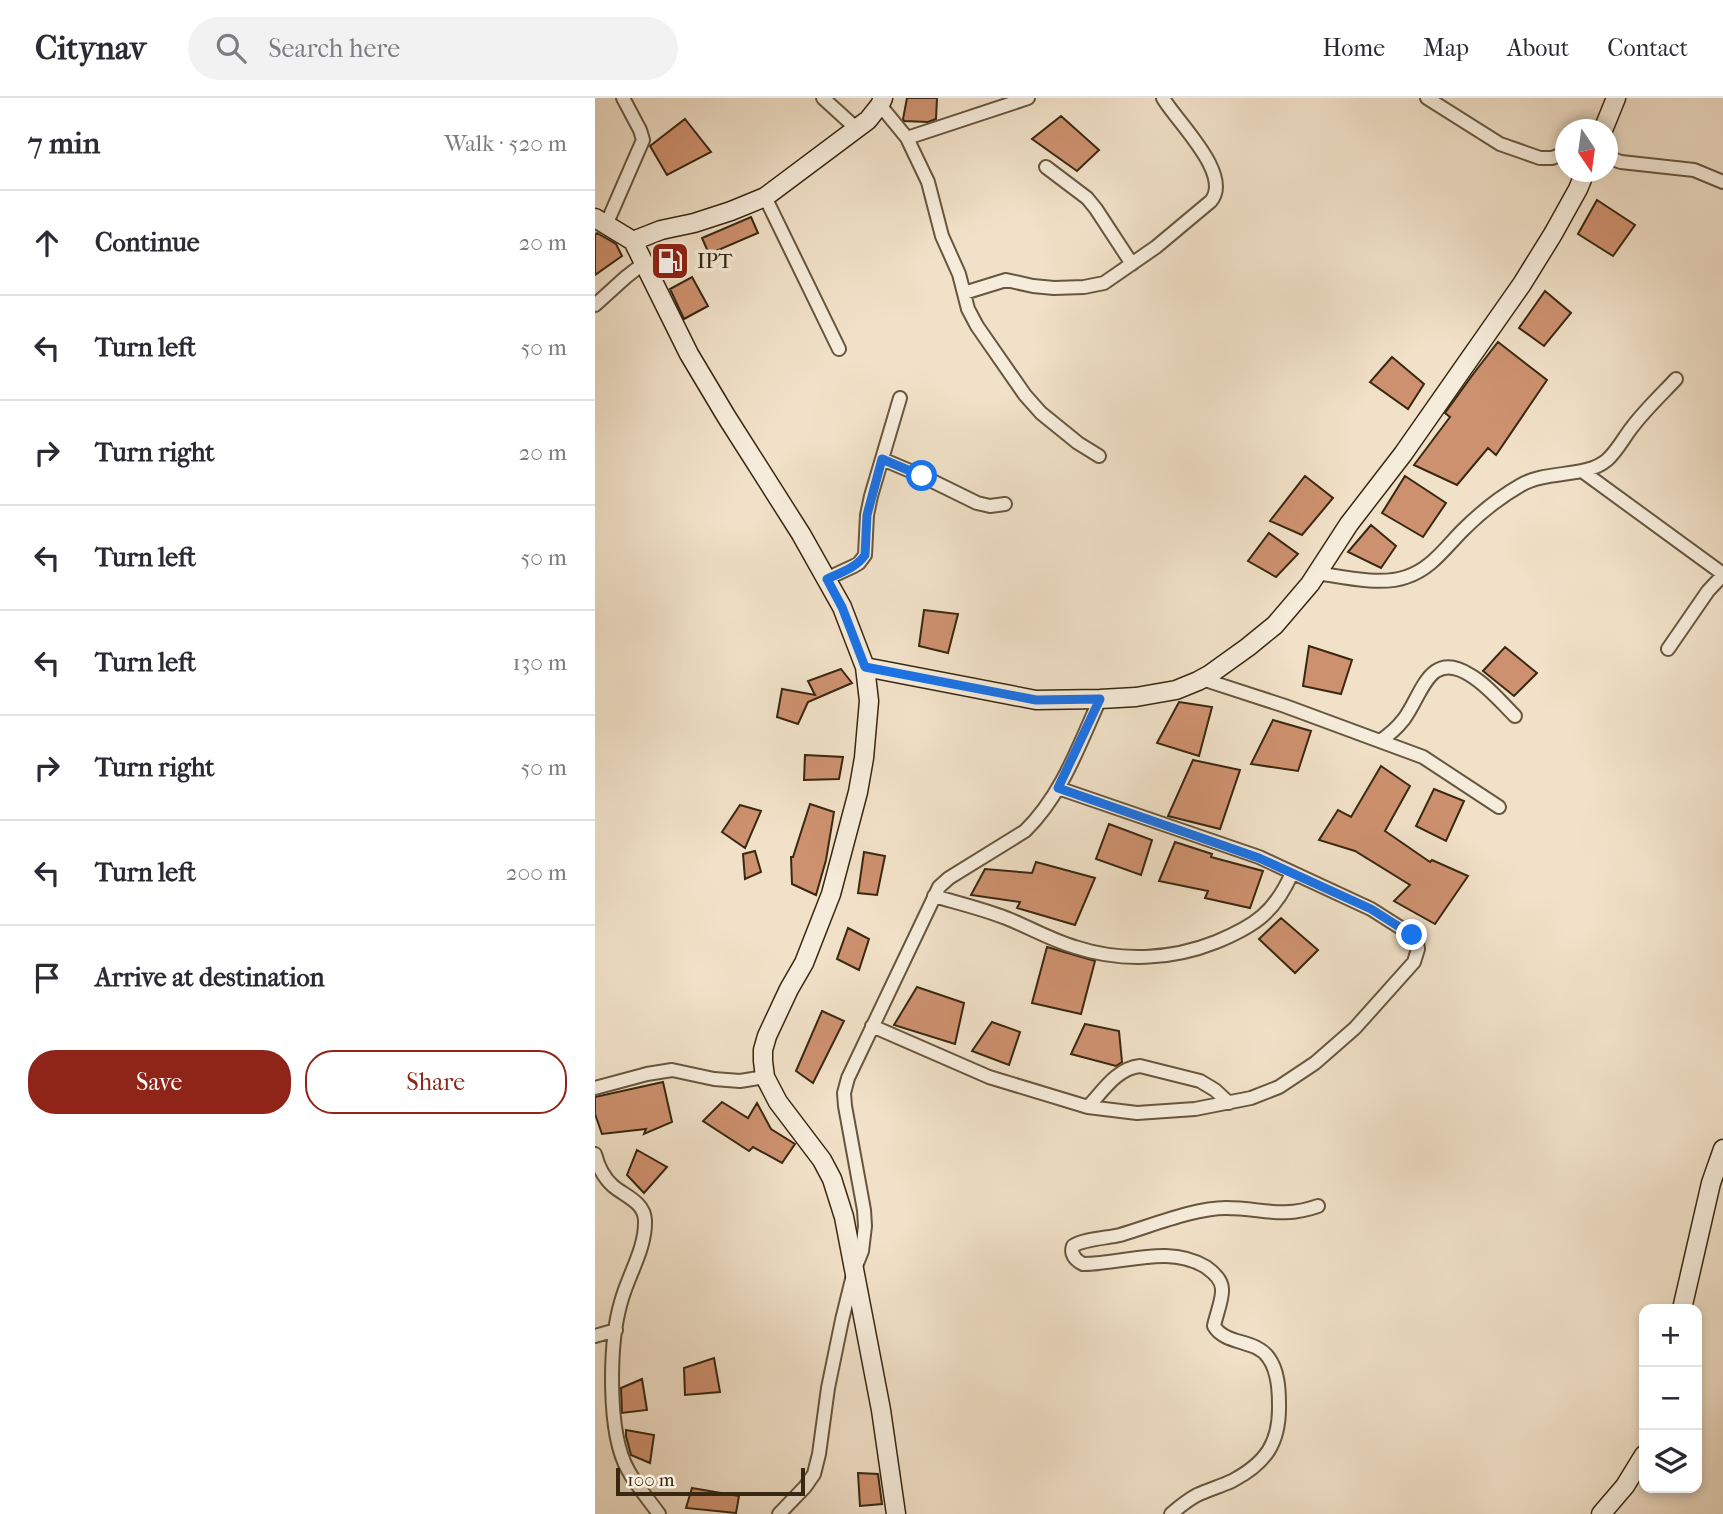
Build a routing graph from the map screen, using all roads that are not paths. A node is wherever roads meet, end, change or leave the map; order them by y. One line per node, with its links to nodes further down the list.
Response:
1 (623, 98): 17 (street)
2 (823, 98): 9 (street)
3 (1028, 98): 10 (street)
4 (1163, 98): 20 (street)
5 (1427, 98): 11 (street)
6 (1616, 98): 8 (main road)
7 (882, 101): 9 (main road); 10 (street)
8 (1607, 119)
9 (857, 129): 16 (main road)
10 (907, 138): 21 (street)
11 (1555, 157)
12 (1618, 161): 15 (street)
13 (1046, 167): 20 (street)
14 (1581, 182): 30 (main road)
15 (1723, 182)
16 (765, 197): 18 (main road); 23 (street)
17 (601, 222): 18 (main road)
18 (633, 241): 19 (main road)
19 (644, 263): 22 (street); 32 (main road)
20 (1132, 264): 21 (street)
21 (964, 293): 26 (street)
22 (595, 305)
23 (839, 349)
24 (1676, 379): 28 (street)
25 (900, 397): 27 (street)
26 (1099, 456)
27 (882, 459): 29 (street); 32 (street)
28 (1582, 471): 30 (street); 31 (street)
29 (1005, 504)
30 (1317, 573): 35 (main road)
31 (1723, 574): 33 (street)
32 (827, 579): 34 (main road)
33 (1668, 649)
34 (865, 667): 36 (main road); 44 (main road)
35 (1202, 679): 36 (main road); 38 (street)
36 (1100, 699): 39 (street)
37 (1515, 716): 38 (street)
38 (1380, 741): 40 (street)
39 (1058, 788): 41 (street); 42 (street)
40 (1499, 807)
41 (1292, 873): 42 (street); 46 (street)
42 (934, 896): 43 (street)
43 (871, 1026): 47 (street); 51 (street)
44 (765, 1077): 45 (street); 51 (main road)
45 (595, 1088)
46 (1229, 1103): 47 (street); 47 (street)
47 (1088, 1107)
48 (1723, 1149): 52 (main road)
49 (595, 1154): 53 (street)
50 (1318, 1206): 59 (street)
51 (855, 1271): 57 (street); 58 (main road)
52 (1683, 1304)
53 (615, 1330): 54 (street); 56 (street)
54 (595, 1336)
55 (1639, 1463): 60 (main road)
56 (659, 1514)
57 (779, 1514)
58 (896, 1514)
59 (1171, 1514)
60 (1601, 1514)

